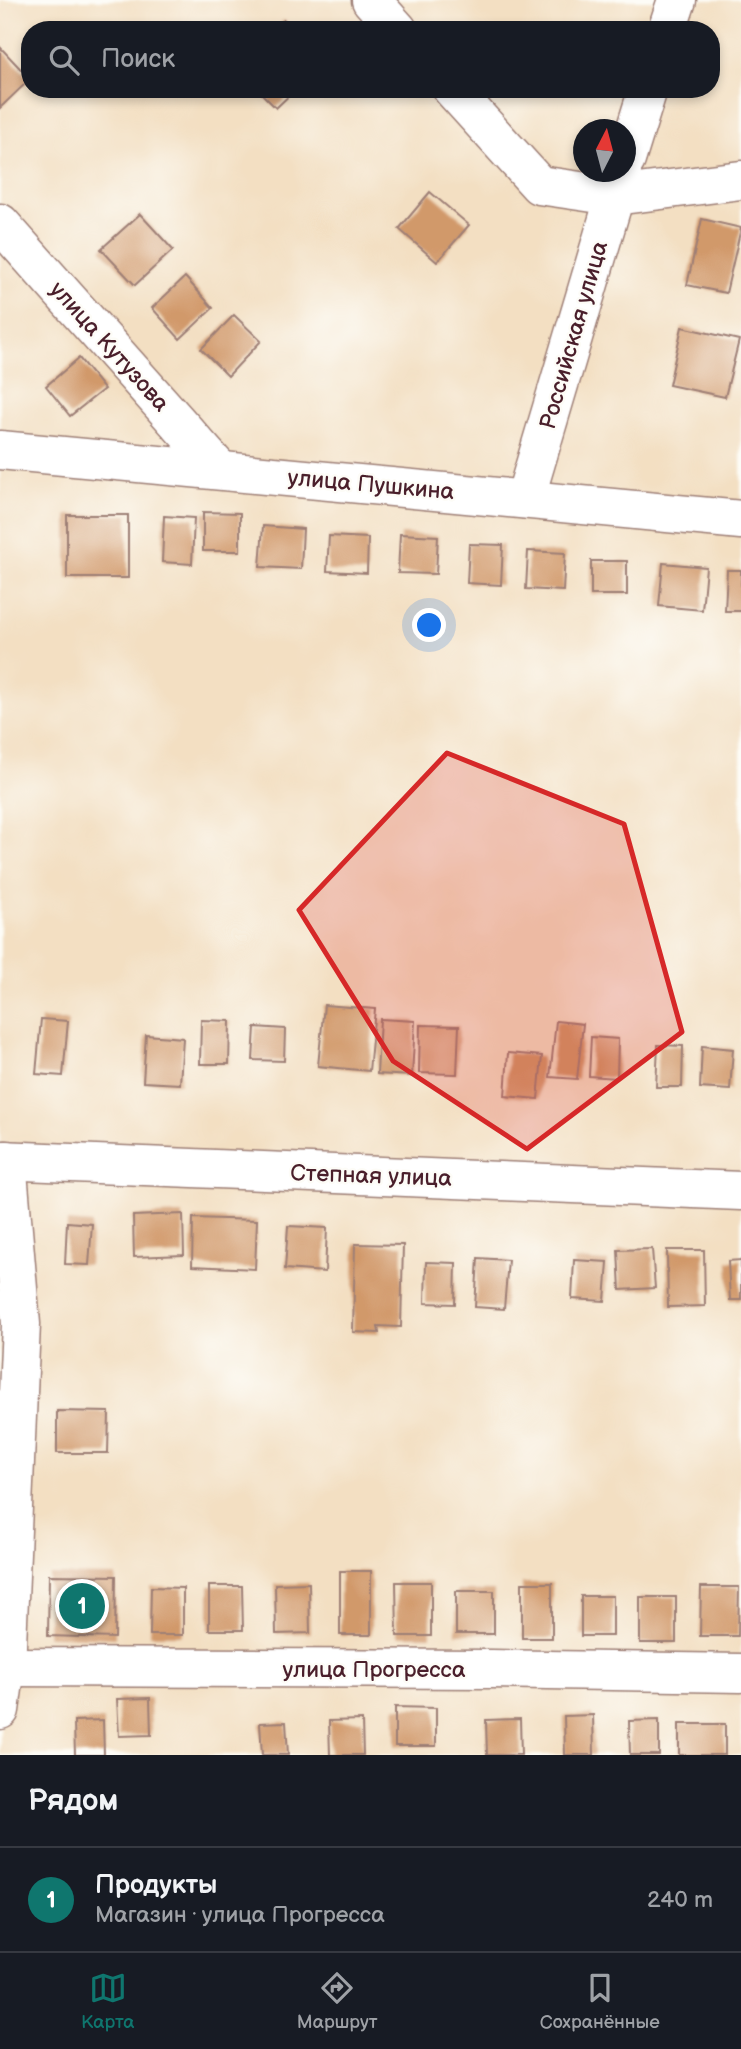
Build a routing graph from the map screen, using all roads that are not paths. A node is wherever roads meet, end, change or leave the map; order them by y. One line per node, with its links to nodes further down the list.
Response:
1 (371, 0): 3 (street)
2 (677, 0): 4 (street)
3 (390, 21)
4 (670, 21)
5 (460, 98): 9 (street)
6 (645, 98): 7 (street)
7 (636, 126)
8 (741, 180): 9 (street)
9 (618, 184): 13 (street, Российская улица)
10 (0, 223): 12 (street, улица Кутузова)
11 (0, 450): 12 (street, улица Пушкина)
12 (220, 470): 13 (street, улица Пушкина)
13 (525, 499): 14 (street, улица Пушкина)
14 (741, 520)
15 (3, 1160): 16 (street, Степная улица); 17 (street)
16 (741, 1191)
17 (6, 1667): 18 (street, улица Прогресса); 19 (street)
18 (741, 1673)
19 (0, 1710)

